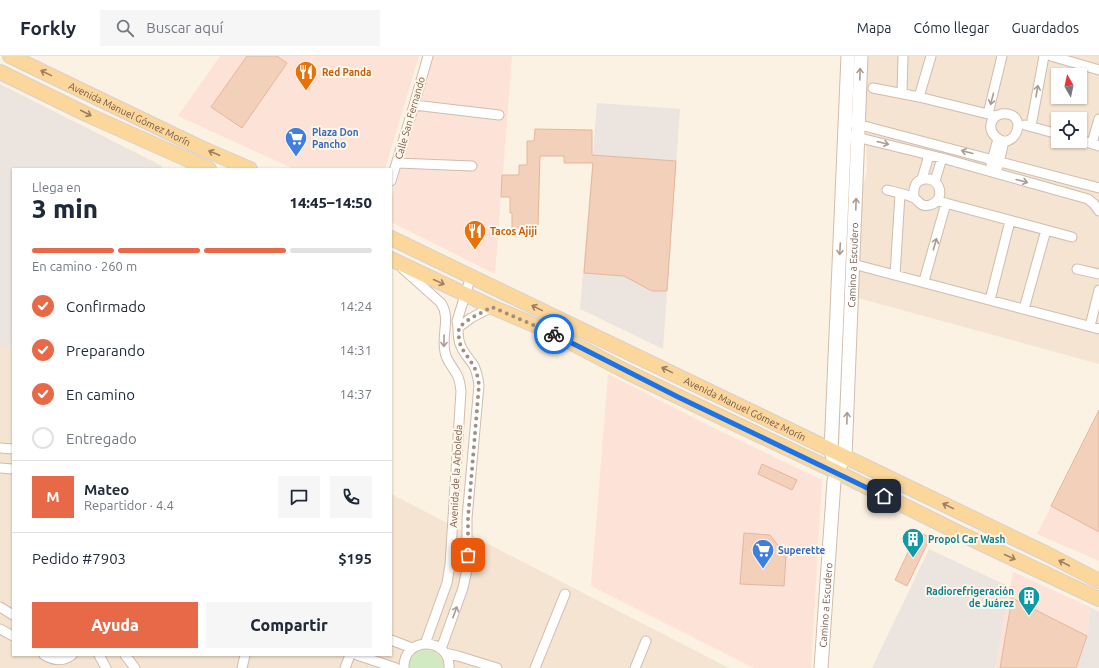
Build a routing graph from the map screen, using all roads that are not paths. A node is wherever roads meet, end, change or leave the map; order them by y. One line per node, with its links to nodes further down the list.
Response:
1 (10, 56): 32 (main road, Avenida Manuel Gómez Morín, one-way to 1)
2 (428, 56): 15 (street, Calle San Fernando)
3 (848, 56): 20 (street, Camino a Escudero)
4 (861, 56): 20 (street, Camino a Escudero, one-way to 4)
5 (903, 56): 13 (street)
6 (930, 56): 14 (street)
7 (1002, 56): 17 (street, one-way to 17)
8 (1044, 56): 21 (street, one-way to 8)
9 (1051, 56): 10 (street)
10 (1099, 70)
11 (0, 72): 31 (main road, Avenida Manuel Gómez Morín, one-way to 31)
12 (873, 88): 13 (street)
13 (902, 93): 14 (street)
14 (919, 97): 17 (street)
15 (414, 105): 16 (street); 29 (street, Calle San Fernando)
16 (499, 115)
17 (992, 115): 19 (street); 24 (street)
18 (1099, 119): 25 (street)
19 (1018, 123): 21 (street); 24 (street)
20 (850, 126): 23 (street, Camino a Escudero); 26 (street); 67 (street, Camino a Escudero, one-way to 67)
21 (1031, 126): 22 (street)
22 (1051, 132)
23 (858, 137): 27 (street, one-way to 27); 49 (street, Camino a Escudero, one-way to 23)
24 (1001, 140): 28 (street)
25 (1096, 144)
26 (939, 145): 27 (street); 28 (street, one-way to 26)
27 (936, 156): 33 (street); 35 (street); 36 (street)
28 (995, 160): 33 (street); 37 (street)
29 (397, 163): 30 (street); 34 (street, Calle San Fernando)
30 (472, 166)
31 (207, 168)
32 (248, 168)
33 (992, 173): 43 (street, one-way to 43)
34 (392, 178)
35 (922, 179): 36 (street); 41 (street)
36 (935, 181): 42 (street)
37 (1099, 188)
38 (887, 190): 40 (street)
39 (1099, 193): 43 (street)
40 (900, 194): 41 (street); 52 (street)
41 (914, 197): 42 (street)
42 (942, 202): 44 (street); 54 (street, one-way to 42)
43 (1097, 207)
44 (1010, 220): 45 (street); 57 (street)
45 (1046, 230): 46 (street); 60 (street)
46 (1072, 237)
47 (392, 238): 53 (main road, Avenida Manuel Gómez Morín)
48 (394, 261): 56 (main road, Avenida Manuel Gómez Morín, one-way to 56); 59 (street)
49 (853, 264): 52 (street); 68 (street, Camino a Escudero, one-way to 49)
50 (1077, 269): 51 (street)
51 (1099, 274)
52 (895, 275): 54 (street)
53 (471, 276): 56 (street, Avenida de la Arboleda); 67 (main road, Avenida Manuel Gómez Morín, one-way to 53)
54 (924, 282): 57 (street)
55 (1099, 290): 62 (street)
56 (466, 294): 58 (main road, Avenida Manuel Gómez Morín); 61 (street, Avenida de la Arboleda)
57 (990, 300): 60 (street)
58 (492, 307): 61 (street); 71 (main road, Avenida Manuel Gómez Morín)
59 (445, 309): 61 (street); 63 (street, Avenida de la Arboleda, one-way to 63)
60 (1024, 309): 62 (street)
61 (458, 324): 64 (street, Avenida de la Arboleda)
62 (1094, 328)
63 (460, 408): 64 (street); 72 (street, Avenida de la Arboleda)
64 (476, 409): 73 (street, Avenida de la Arboleda)
65 (0, 448): 66 (street)
66 (12, 449)
67 (831, 450): 68 (main road, Avenida Manuel Gómez Morín); 71 (street, Camino a Escudero)
68 (846, 457): 71 (street, Camino a Escudero); 74 (main road, Avenida Manuel Gómez Morín, one-way to 68)
69 (0, 468): 70 (street)
70 (12, 469)
71 (837, 472): 76 (main road, Avenida Manuel Gómez Morín, one-way to 76); 103 (street, Camino a Escudero)
72 (453, 530): 73 (street); 83 (street, Avenida de la Arboleda)
73 (468, 532): 85 (street, Avenida de la Arboleda, one-way to 73)
74 (1099, 581)
75 (564, 594): 101 (street)
76 (1099, 599)
77 (0, 607): 78 (street)
78 (12, 613)
79 (0, 628): 80 (street)
80 (12, 635)
81 (392, 640): 84 (street)
82 (646, 641): 102 (street)
83 (425, 644): 84 (street); 85 (street)
84 (412, 648): 98 (street)
85 (443, 651): 99 (street); 100 (street)
86 (46, 656): 87 (street)
87 (71, 656)
88 (100, 656): 93 (street)
89 (126, 656): 94 (street)
90 (245, 656): 95 (street)
91 (350, 656): 96 (street)
92 (360, 656): 97 (street)
93 (106, 668)
94 (136, 668)
95 (242, 668)
96 (345, 668)
97 (396, 668)
98 (404, 668)
99 (449, 668)
100 (497, 668)
101 (535, 668)
102 (635, 668)
103 (821, 668)

